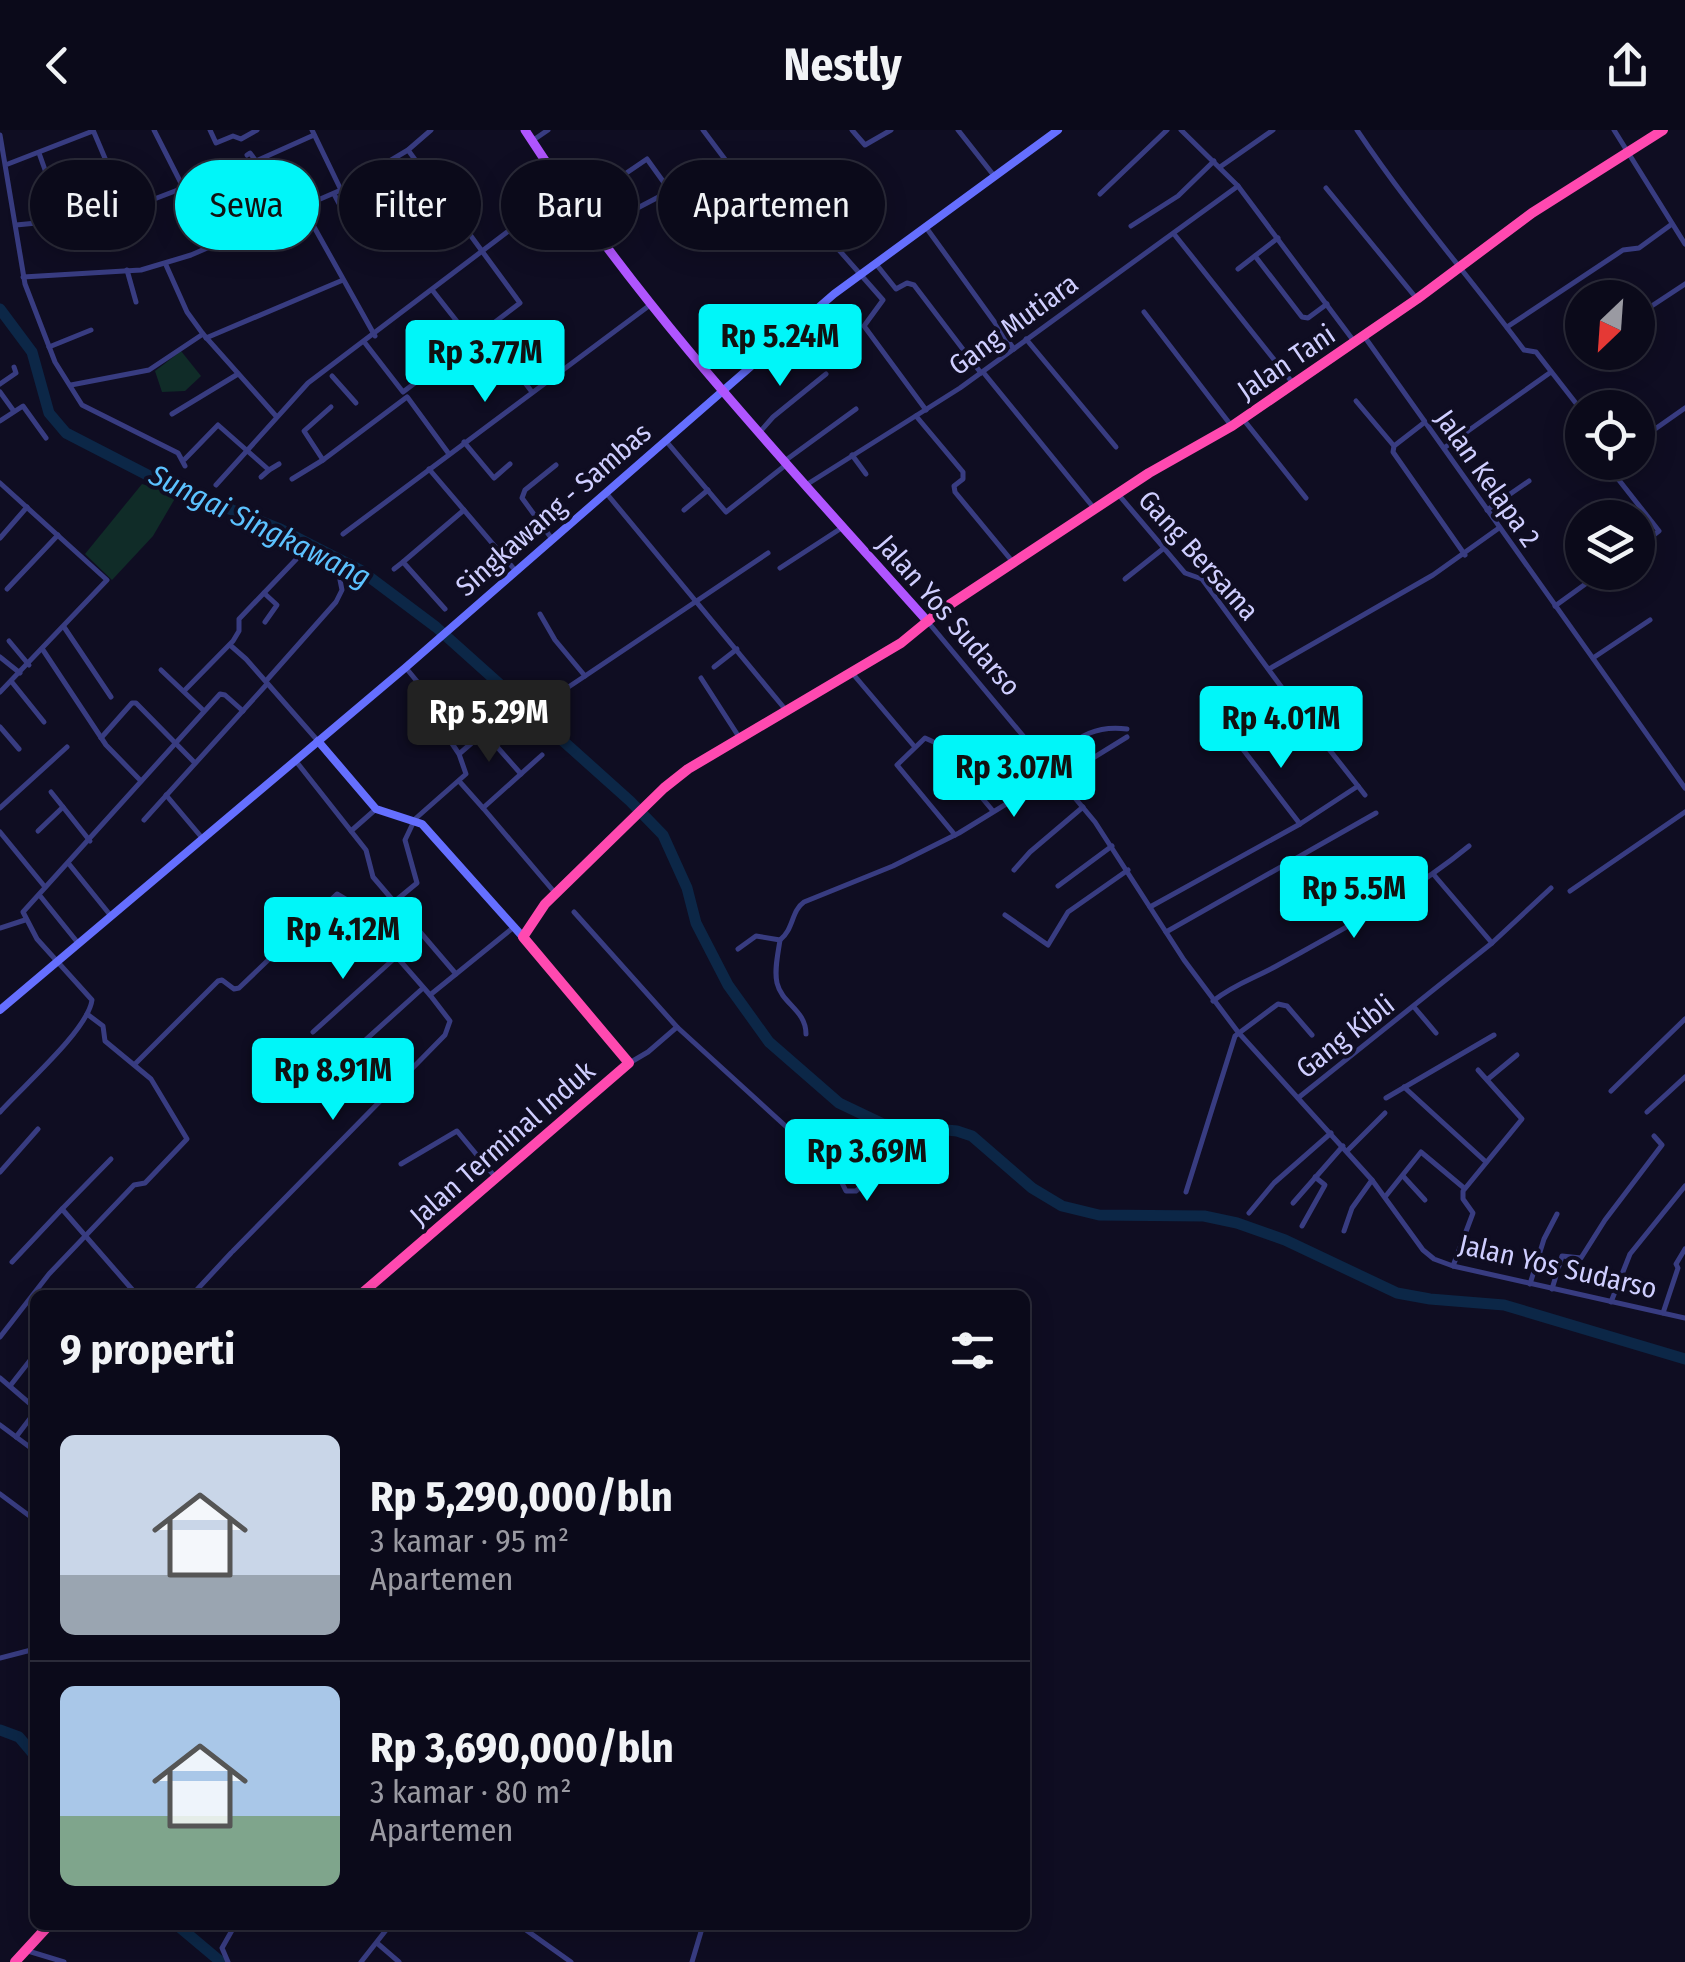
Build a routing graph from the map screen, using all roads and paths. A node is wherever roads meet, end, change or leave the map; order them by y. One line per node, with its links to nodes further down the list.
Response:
1 (93, 130): 26 (street); 29 (street)
2 (154, 130): 36 (street)
3 (210, 130): 22 (street)
4 (232, 130): 22 (street)
5 (258, 130): 22 (street)
6 (430, 130): 24 (street)
7 (525, 130): 23 (main road, Jalan Yos Sudarso)
8 (548, 130): 23 (street)
9 (704, 130): 31 (street)
10 (852, 130): 11 (street)
11 (891, 130)
12 (958, 130): 37 (street)
13 (1167, 130): 41 (street)
14 (1273, 130): 35 (street)
15 (1614, 130): 25 (street)
16 (1663, 130): 25 (highway, Jalan Tani)
17 (1184, 131): 32 (street, Jalan Kelapa 2)
18 (1359, 131): 62 (street)
19 (313, 132): 27 (street); 40 (street)
20 (1053, 132): 37 (street, Singkawang - Sambas)
21 (0, 135): 33 (street)
22 (238, 139)
23 (532, 140): 30 (main road, Jalan Yos Sudarso)
24 (408, 150): 40 (street); 58 (street)
25 (1627, 151): 46 (street); 62 (highway, Jalan Tani)
26 (39, 152): 28 (street); 33 (street)
27 (247, 155)
28 (42, 160)
29 (106, 160)
30 (545, 160)
31 (726, 160)
32 (1214, 161): 35 (street, Jalan Kelapa 2); 49 (street)
33 (6, 164): 47 (street)
34 (638, 165): 44 (street)
35 (1220, 167): 38 (street, Jalan Kelapa 2)
36 (175, 171)
37 (994, 177): 48 (street, Singkawang - Sambas)
38 (1238, 186): 50 (street, Gang Mutiara); 52 (street, Jalan Kelapa 2)
39 (1326, 188): 70 (street)
40 (338, 192): 42 (street); 43 (street)
41 (1100, 194)
42 (339, 196)
43 (319, 202)
44 (638, 207)
45 (30, 224): 47 (street)
46 (1672, 224): 54 (street); 77 (street)
47 (16, 225): 66 (street)
48 (926, 226): 60 (street, Singkawang - Sambas); 86 (street)
49 (1130, 226)
50 (1173, 234): 82 (street, Gang Mutiara); 94 (street)
51 (319, 236): 67 (street)
52 (1278, 238): 59 (street); 72 (street, Jalan Kelapa 2)
53 (501, 239): 58 (street)
54 (1685, 244)
55 (203, 250): 61 (street)
56 (607, 250): 74 (main road, Jalan Yos Sudarso)
57 (841, 250): 65 (street)
58 (485, 252): 69 (street); 79 (street)
59 (1255, 256): 63 (street); 72 (street)
60 (876, 263): 65 (street, Singkawang - Sambas); 89 (street)
61 (166, 264): 64 (street); 80 (street)
62 (1460, 266): 70 (highway, Jalan Tani); 77 (street)
63 (1238, 269)
64 (127, 270): 66 (street); 71 (street)
65 (861, 272): 99 (street, Singkawang - Sambas); 106 (street)
66 (23, 276): 85 (street)
67 (344, 280): 80 (street); 81 (street)
68 (1685, 284): 73 (street)
69 (433, 292): 76 (street); 81 (street)
70 (1417, 298): 83 (highway, Jalan Tani)
71 (136, 302)
72 (1327, 304): 83 (street, Jalan Kelapa 2)
73 (1655, 304)
74 (650, 305): 98 (street); 99 (main road, Jalan Yos Sudarso)
75 (1144, 312): 114 (street)
76 (459, 324)
77 (1506, 326): 90 (street)
78 (91, 330): 85 (street)
79 (486, 332): 98 (street); 100 (street)
80 (204, 336): 91 (street); 95 (street)
81 (374, 336): 84 (street)
82 (1026, 340): 86 (street, Gang Mutiara); 121 (street)
83 (1359, 340): 94 (highway, Jalan Tani); 113 (street, Jalan Kelapa 2)
84 (365, 343): 88 (street); 100 (street)
85 (49, 347): 95 (street)
86 (1014, 348): 89 (street, Gang Mutiara)
87 (14, 367): 93 (street)
88 (329, 372): 102 (street); 109 (street)
89 (982, 372): 106 (street, Gang Mutiara); 149 (street)
90 (1550, 372): 96 (street); 122 (street)
91 (238, 374): 108 (street); 109 (street)
92 (826, 374): 116 (street)
93 (0, 384)
94 (1294, 384): 111 (highway, Jalan Tani)
95 (71, 385): 123 (street)
96 (1565, 390)
97 (0, 392): 107 (street)
98 (532, 392): 119 (street)
99 (722, 393): 116 (main road, Jalan Yos Sudarso); 118 (street, Singkawang - Sambas)
100 (405, 395): 124 (street); 126 (street)
101 (1356, 401): 120 (street)
102 (356, 403)
103 (331, 407): 126 (street)
104 (1685, 408): 115 (street)
105 (856, 409): 127 (street)
106 (926, 410): 110 (street, Gang Mutiara)
107 (14, 411): 112 (street); 117 (street)
108 (172, 414)
109 (276, 416): 123 (street)
110 (916, 416): 125 (street, Gang Mutiara); 162 (street)
111 (1243, 418): 114 (highway, Jalan Tani); 144 (street)
112 (0, 421)
113 (1425, 422): 120 (street); 122 (street, Jalan Kelapa 2)
114 (1232, 426): 143 (highway, Jalan Tani)
115 (1655, 429)
116 (759, 433): 127 (main road, Jalan Yos Sudarso)
117 (46, 438)
118 (666, 441): 141 (street); 142 (street, Singkawang - Sambas)
119 (464, 442): 124 (street); 129 (street)
120 (1394, 446): 160 (street)
121 (1116, 448)
122 (1444, 448): 150 (street, Jalan Kelapa 2)
123 (247, 450): 132 (street); 139 (street)
124 (449, 454): 131 (street)
125 (852, 456): 133 (street); 140 (street, Gang Mutiara)
126 (323, 460): 135 (street)
127 (786, 462): 140 (main road, Jalan Yos Sudarso); 141 (street)
128 (279, 464): 132 (street)
129 (510, 464)
130 (556, 465): 156 (street)
131 (428, 469): 147 (street); 153 (street)
132 (269, 470): 134 (street)
133 (866, 474)
134 (262, 477)
135 (292, 479)
136 (1620, 480): 145 (street)
137 (1528, 481): 150 (street)
138 (0, 483): 146 (street)
139 (216, 484)
140 (806, 485): 151 (main road, Jalan Yos Sudarso)
141 (708, 490): 148 (street)
142 (607, 494): 156 (street, Singkawang - Sambas); 171 (street)
143 (1118, 494): 149 (highway, Jalan Tani); 157 (street, Gang Bersama)
144 (1306, 498)
145 (1635, 500)
146 (28, 506): 154 (street); 155 (street)
147 (464, 510): 161 (street); 165 (street)
148 (684, 510)
149 (1094, 510): 162 (highway, Jalan Tani)
150 (1488, 510): 152 (street, Jalan Kelapa 2)
151 (843, 527): 163 (street); 177 (main road, Jalan Yos Sudarso)
152 (1499, 528): 160 (street); 172 (street, Jalan Kelapa 2)
153 (342, 534)
154 (58, 535): 168 (street); 178 (street)
155 (0, 538)
156 (552, 539): 165 (street, Singkawang - Sambas)
157 (1164, 548): 167 (street); 188 (street, Gang Bersama)
158 (306, 549): 170 (street)
159 (768, 553): 171 (street)
160 (1465, 555): 188 (street)
161 (403, 562): 164 (street); 173 (street)
162 (1013, 562): 177 (highway, Jalan Tani)
163 (780, 568)
164 (394, 569)
165 (515, 570): 187 (street, Singkawang - Sambas)
166 (340, 580): 195 (street)
167 (1125, 580)
168 (8, 589)
169 (1577, 590): 172 (street)
170 (264, 593): 176 (street); 180 (street)
171 (697, 602): 181 (street); 192 (street)
172 (1555, 606): 184 (street, Jalan Kelapa 2)
173 (444, 609)
174 (540, 614): 192 (street)
175 (1650, 620): 184 (street)
176 (264, 622)
177 (928, 622): 190 (highway, Jalan Tani); 217 (street, Jalan Yos Sudarso)
178 (64, 627): 182 (street); 199 (street)
179 (9, 641): 185 (street)
180 (230, 645): 195 (street); 198 (street)
181 (738, 649): 186 (street); 202 (street)
182 (43, 650): 185 (street); 209 (street)
183 (0, 657): 191 (street)
184 (1592, 658): 229 (street, Jalan Kelapa 2)
185 (28, 665): 191 (street)
186 (714, 667)
187 (405, 668): 207 (street); 213 (street, Singkawang - Sambas)
188 (1268, 669): 196 (street, Gang Bersama)
189 (162, 670): 198 (street)
190 (851, 672): 202 (highway, Jalan Tani); 214 (street)
191 (20, 673): 194 (street)
192 (585, 676): 200 (street)
193 (701, 678): 210 (street)
194 (11, 681): 197 (street); 205 (street)
195 (266, 683): 201 (street); 213 (street)
196 (1282, 688): 204 (street); 228 (street, Gang Bersama)
197 (0, 692)
198 (184, 692): 203 (street)
199 (110, 698)
200 (552, 698)
201 (243, 711): 203 (street); 222 (street)
202 (787, 711): 210 (highway)
203 (204, 712): 212 (street)
204 (1225, 720)
205 (44, 722)
206 (0, 727): 216 (street)
207 (458, 732): 208 (street); 218 (street)
208 (484, 732): 218 (street); 224 (street)
209 (101, 738): 212 (street); 226 (street)
210 (741, 739): 260 (highway)
211 (1235, 739): 243 (street)
212 (176, 742): 222 (street); 226 (street)
213 (318, 742): 220 (street, Singkawang - Sambas); 237 (street)
214 (914, 746): 238 (street); 247 (street)
215 (67, 748): 234 (street)
216 (19, 749)
217 (1036, 751): 221 (street, Jalan Yos Sudarso); 223 (street)
218 (459, 754): 227 (street)
219 (542, 756): 224 (street)
220 (296, 760): 245 (street); 248 (street, Singkawang - Sambas)
221 (1045, 762): 225 (street, Jalan Yos Sudarso); 225 (street)
222 (195, 763): 231 (street)
223 (1020, 763)
224 (521, 774): 236 (street)
225 (1057, 776): 233 (street, Jalan Yos Sudarso); 238 (street)
226 (142, 781): 249 (street)
227 (459, 781): 236 (street); 242 (street)
228 (1358, 786): 232 (street, Gang Bersama); 243 (street)
229 (1685, 788)
230 (51, 792): 235 (street)
231 (166, 795): 241 (street); 248 (street)
232 (1365, 795)
233 (1083, 807): 250 (street, Jalan Yos Sudarso); 253 (street)
234 (0, 808)
235 (63, 808): 244 (street); 249 (street)
236 (483, 808): 260 (street)
237 (376, 809): 242 (street); 245 (street)
238 (994, 812): 247 (street)
239 (1376, 812): 271 (street)
240 (1685, 812): 259 (street)
241 (144, 820)
242 (416, 820): 262 (street); 269 (street, Jalan Terminal Induk)
243 (1300, 824): 263 (street)
244 (38, 830)
245 (351, 831): 262 (street)
246 (0, 832): 257 (street)
247 (955, 834): 273 (street)
248 (203, 839): 266 (street, Singkawang - Sambas)
249 (90, 841): 252 (street)
250 (1112, 846): 254 (street, Jalan Yos Sudarso); 256 (street)
251 (1469, 846): 255 (street)
252 (68, 863): 257 (street); 266 (street)
253 (1014, 870)
254 (1128, 870): 263 (street, Jalan Yos Sudarso); 265 (street)
255 (1434, 875): 275 (street); 283 (street)
256 (1058, 886)
257 (46, 887): 267 (street)
258 (1551, 888): 275 (street, Gang Kibli)
259 (1570, 891)
260 (556, 894): 272 (highway)
261 (41, 897): 274 (street)
262 (394, 902): 280 (street)
263 (1150, 908): 271 (street, Jalan Yos Sudarso)
264 (574, 912): 288 (street)
265 (1005, 915)
266 (111, 916): 274 (street, Singkawang - Sambas)
267 (24, 920): 270 (street); 279 (street)
268 (368, 925): 277 (street); 278 (street); 298 (street)
269 (514, 927): 272 (street, Jalan Terminal Induk); 280 (street)
270 (0, 928)
271 (1166, 932): 283 (street, Jalan Yos Sudarso)
272 (523, 936): 297 (highway, Jalan Terminal Induk)
273 (780, 940): 276 (street); 292 (street)
274 (78, 943): 279 (street, Singkawang - Sambas)
275 (1492, 943): 285 (street, Gang Kibli)
276 (738, 949)
277 (336, 957)
278 (396, 957): 281 (street); 289 (street)
279 (58, 962): 284 (street, Singkawang - Sambas); 286 (street)
280 (456, 974): 282 (street)
281 (423, 988): 282 (street); 296 (street)
282 (430, 996): 341 (street)
283 (1213, 1001): 290 (street, Jalan Yos Sudarso)
284 (1, 1007)
285 (1414, 1007): 291 (street); 304 (street, Gang Kibli)
286 (87, 1014): 298 (street); 306 (street)
287 (1685, 1019): 303 (street)
288 (677, 1027): 297 (street); 316 (street)
289 (313, 1032)
290 (1238, 1032): 294 (street); 304 (street, Jalan Yos Sudarso); 324 (street)
291 (1436, 1033)
292 (806, 1034)
293 (1494, 1034): 302 (street)
294 (1312, 1035)
295 (1516, 1055): 301 (street)
296 (341, 1062)
297 (629, 1063): 320 (highway, Jalan Terminal Induk)
298 (135, 1064): 333 (street)
299 (1478, 1070): 301 (street)
300 (1685, 1077): 307 (street)
301 (1488, 1080): 314 (street)
302 (1404, 1087): 305 (street); 314 (street)
303 (1612, 1091)
304 (1298, 1098): 310 (street, Jalan Yos Sudarso)
305 (1386, 1098)
306 (0, 1112)
307 (1647, 1112)
308 (1385, 1113): 312 (street)
309 (38, 1129): 317 (street)
310 (1330, 1133): 312 (street, Jalan Yos Sudarso); 329 (street)
311 (1654, 1136): 338 (street)
312 (1345, 1149): 319 (street); 321 (street, Jalan Yos Sudarso)
313 (111, 1158): 328 (street)
314 (1486, 1162): 323 (street)
315 (400, 1164): 320 (street)
316 (924, 1170)
317 (0, 1172)
318 (1403, 1176): 323 (street); 325 (street); 326 (street)
319 (1315, 1177): 327 (street); 331 (street)
320 (496, 1179): 342 (highway, Jalan Terminal Induk)
321 (1372, 1180): 325 (street, Jalan Yos Sudarso); 332 (street)
322 (1685, 1186): 344 (street)
323 (1464, 1188): 336 (street)
324 (1186, 1192)
325 (1385, 1197): 336 (street, Jalan Yos Sudarso)
326 (1425, 1200)
327 (1294, 1204)
328 (62, 1209): 333 (street); 335 (street)
329 (1249, 1213)
330 (1558, 1214): 337 (street)
331 (1302, 1226)
332 (1344, 1230)
333 (87, 1235): 339 (street); 340 (street)
334 (1685, 1249): 345 (street)
335 (12, 1262)
336 (1454, 1266): 337 (street, Jalan Yos Sudarso)
337 (1530, 1284): 338 (street, Jalan Yos Sudarso)
338 (1552, 1289): 344 (street, Jalan Yos Sudarso)
339 (36, 1290)
340 (132, 1290)
341 (197, 1290)
342 (366, 1290)
343 (30, 1298): 347 (street)
344 (1611, 1302): 345 (street, Jalan Yos Sudarso)
345 (1663, 1313): 346 (street, Jalan Yos Sudarso)
346 (1685, 1318)
347 (0, 1337)
348 (30, 1360): 350 (street)
349 (0, 1378): 350 (street)
350 (10, 1386): 351 (street)
351 (30, 1405)
352 (30, 1417): 354 (street)
353 (0, 1425): 354 (street)
354 (16, 1437): 355 (street)
355 (30, 1447)
356 (0, 1494): 357 (street)
357 (30, 1516)
358 (30, 1650): 359 (street)
359 (0, 1658)
360 (44, 1930): 366 (highway)
361 (232, 1930): 369 (street)
362 (386, 1930): 365 (street)
363 (526, 1930): 372 (street)
364 (702, 1930): 373 (street)
365 (376, 1942): 370 (street); 371 (street)
366 (26, 1950): 367 (highway); 368 (street)
367 (15, 1962)
368 (64, 1962)
369 (228, 1962)
370 (362, 1962)
371 (399, 1962)
372 (571, 1962)
373 (692, 1962)

